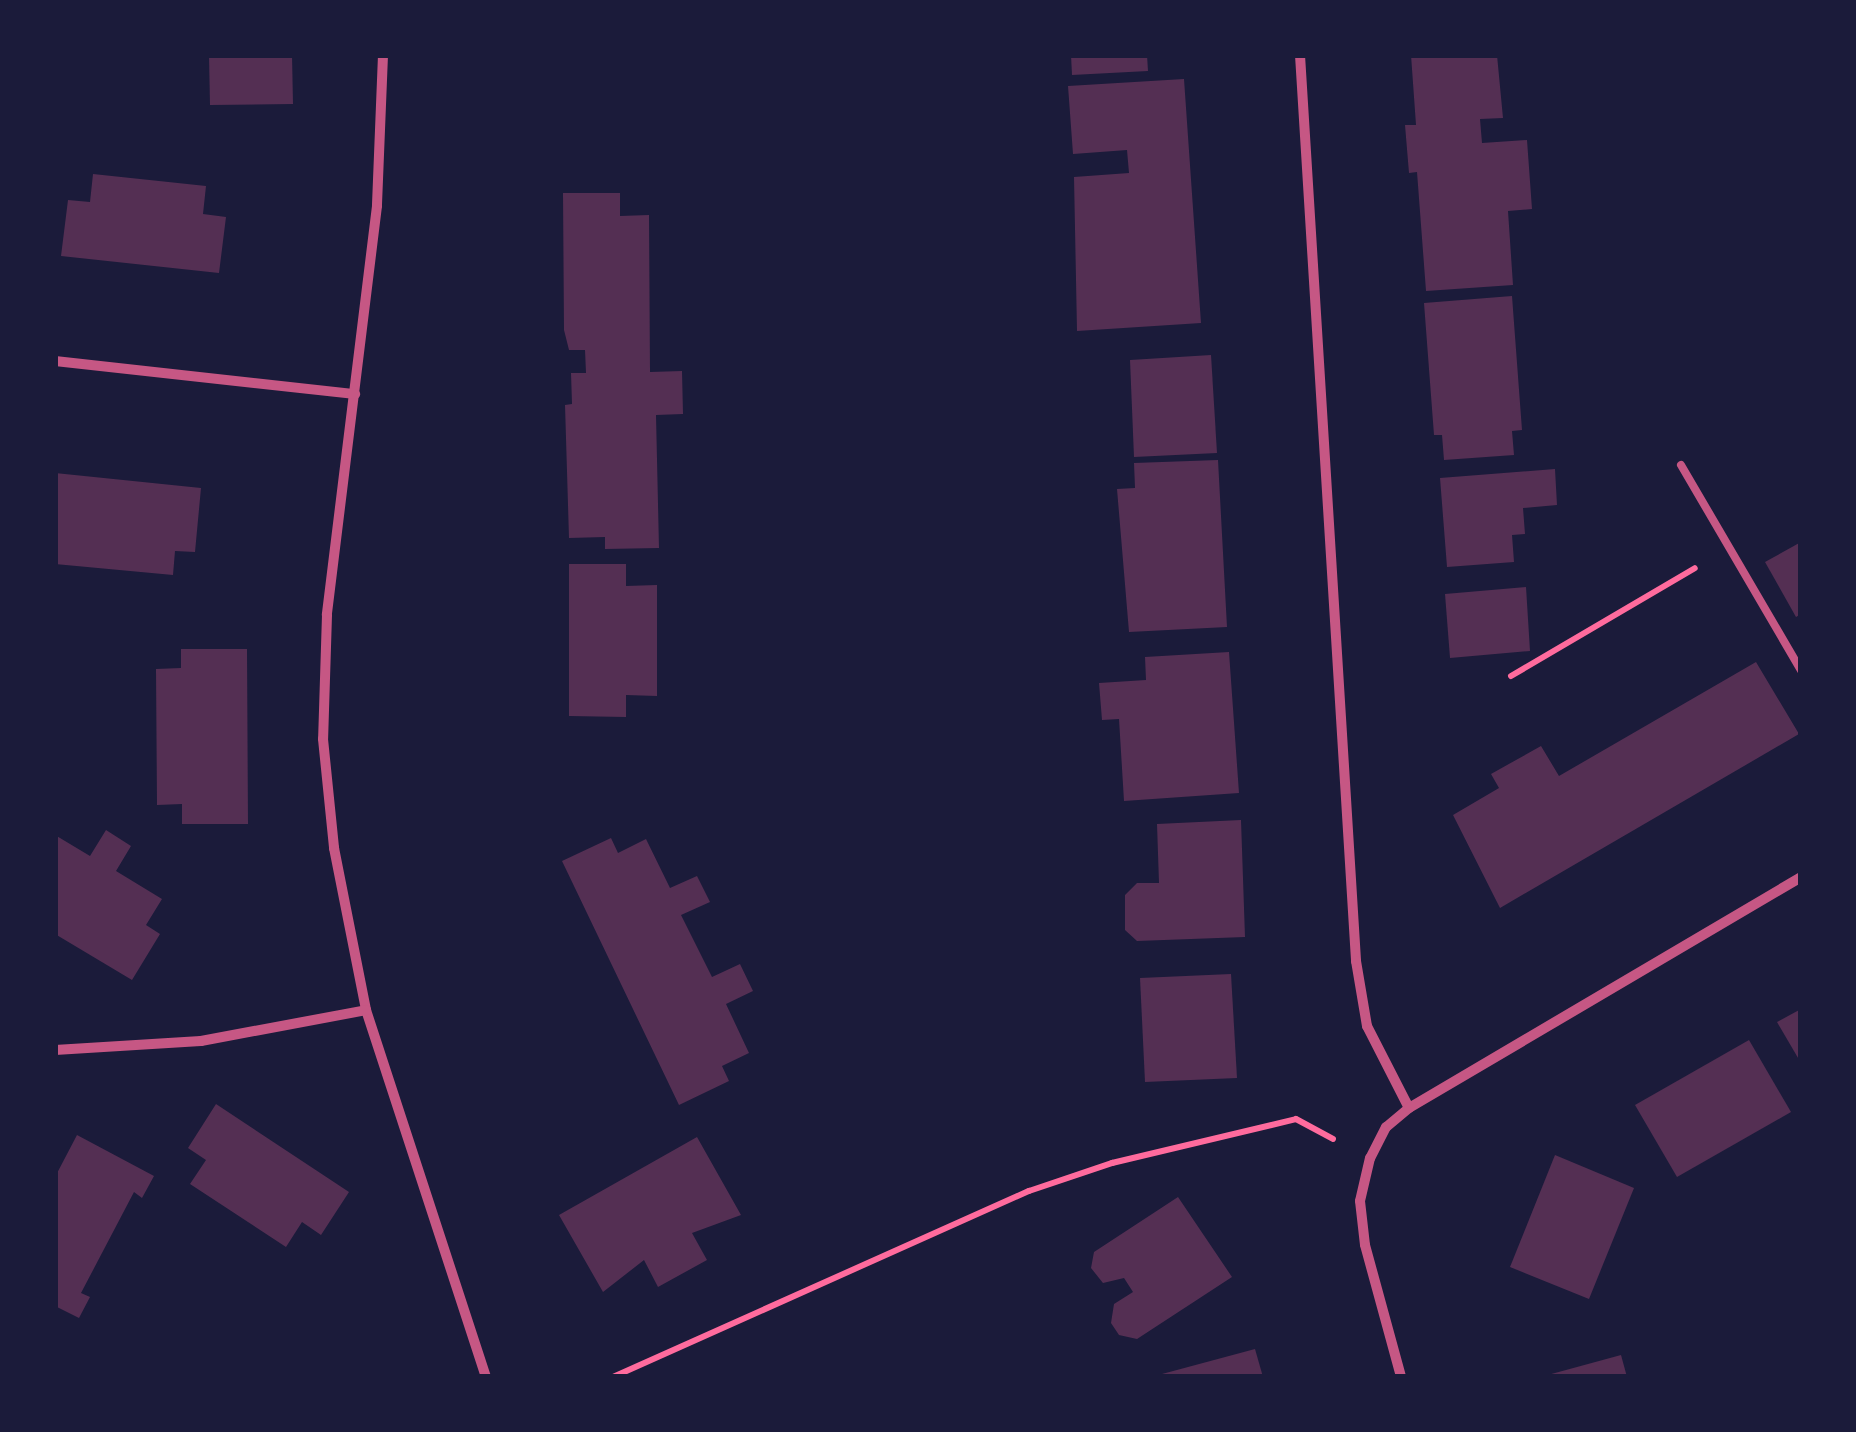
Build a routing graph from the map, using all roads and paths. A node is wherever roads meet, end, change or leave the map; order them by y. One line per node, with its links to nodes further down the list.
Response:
1 (383, 55): 4 (street)
2 (1300, 55): 12 (street)
3 (55, 361): 4 (street)
4 (355, 394): 10 (street)
5 (1681, 465): 6 (lane)
6 (1729, 548): 7 (lane); 8 (path)
7 (1801, 670)
8 (1511, 676)
9 (1801, 877): 12 (street)
10 (366, 1010): 11 (street); 14 (street)
11 (55, 1050)
12 (1409, 1108): 13 (street)
13 (1370, 1158): 15 (path); 16 (street)
14 (486, 1377)
15 (613, 1377)
16 (1401, 1377)

